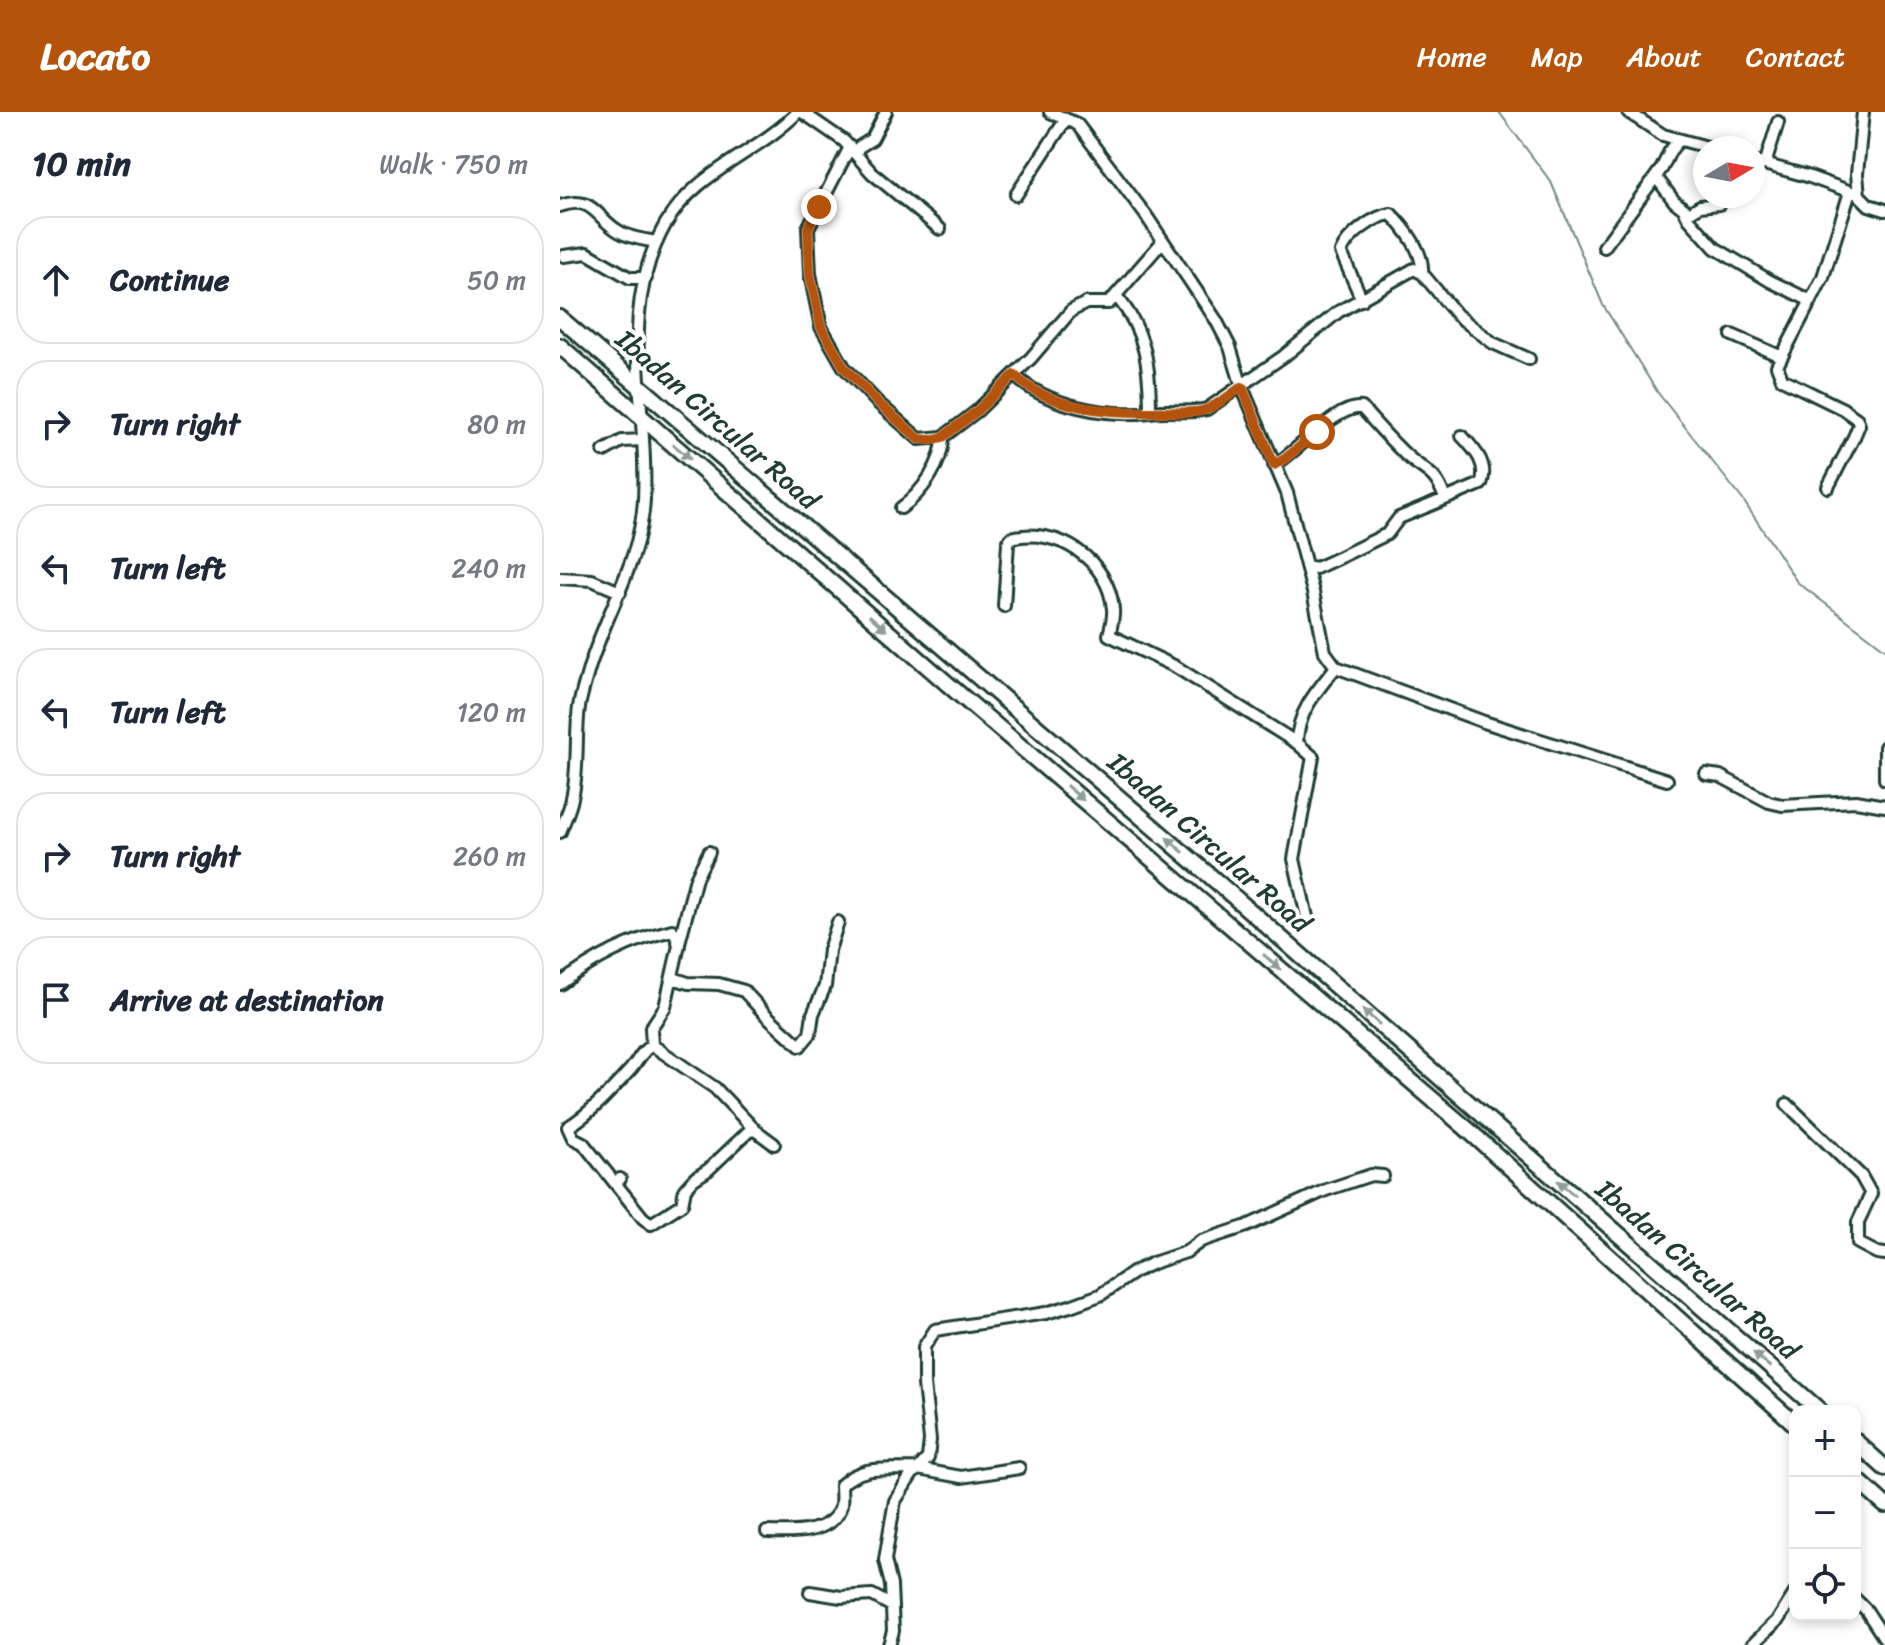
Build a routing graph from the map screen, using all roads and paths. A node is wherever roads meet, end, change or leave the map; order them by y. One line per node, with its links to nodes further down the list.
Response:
1 (800, 112): 10 (street); 22 (street)
2 (886, 112): 10 (street)
3 (1050, 112): 6 (street)
4 (1628, 112): 8 (street)
5 (1863, 112): 14 (street)
6 (1066, 119): 15 (street); 21 (street)
7 (1778, 122): 11 (street)
8 (1679, 140): 9 (street); 13 (street)
9 (1693, 144)
10 (852, 150): 20 (street); 39 (street)
11 (1765, 159)
12 (1765, 164): 14 (street)
13 (1656, 177): 19 (street); 23 (street)
14 (1854, 194): 18 (street); 29 (street)
15 (1016, 195)
16 (560, 206): 22 (street)
17 (1697, 208): 19 (street)
18 (1885, 210)
19 (1685, 211): 29 (street)
20 (940, 229)
21 (1163, 241): 27 (street); 36 (street)
22 (657, 242): 26 (street)
23 (1604, 247)
24 (564, 256): 26 (street)
25 (1422, 273): 28 (street); 28 (street); 34 (street)
26 (646, 278): 40 (street)
27 (1116, 296): 35 (street); 37 (street)
28 (1362, 300): 36 (street)
29 (1811, 301): 33 (street)
30 (560, 318): 71 (highway, Ibadan Circular Road, one-way to 30)
31 (1732, 335): 33 (street)
32 (560, 346): 72 (highway, Ibadan Circular Road, one-way to 72)
33 (1780, 356): 43 (street)
34 (1529, 359)
35 (1014, 375): 37 (street); 39 (street)
36 (1242, 387): 37 (street); 42 (street)
37 (1150, 412)
38 (1462, 436): 44 (street)
39 (943, 437): 45 (street)
40 (643, 440): 41 (street); 48 (street)
41 (604, 451)
42 (1274, 465): 44 (street); 46 (street)
43 (1828, 487)
44 (1445, 499): 46 (street)
45 (901, 508)
46 (1306, 566): 50 (street)
47 (560, 578): 48 (street)
48 (620, 592): 57 (street)
49 (1004, 606): 51 (street)
50 (1336, 667): 51 (street); 55 (street)
51 (1297, 743): 59 (street)
52 (1885, 747): 54 (street)
53 (1706, 774): 56 (street)
54 (1885, 779)
55 (1667, 780)
56 (1885, 806)
57 (560, 832)
58 (709, 852): 61 (street)
59 (1307, 917)
60 (838, 922): 62 (street)
61 (679, 945): 62 (street); 63 (street)
62 (673, 978): 64 (street)
63 (560, 984)
64 (652, 1045): 66 (street); 67 (street)
65 (1787, 1104): 70 (street)
66 (755, 1130): 67 (street); 68 (street)
67 (564, 1131)
68 (774, 1144)
69 (1383, 1176): 76 (street)
70 (1885, 1254)
71 (1813, 1405)
72 (1789, 1419)
73 (1861, 1446): 75 (highway)
74 (1019, 1468): 76 (street)
75 (1885, 1468)
76 (918, 1469): 79 (street); 83 (street)
77 (1861, 1483): 78 (highway)
78 (1885, 1505)
79 (767, 1532)
80 (810, 1592): 83 (street)
81 (1789, 1603): 86 (street)
82 (1861, 1605): 84 (street)
83 (892, 1606): 85 (street)
84 (1885, 1639)
85 (889, 1645)
86 (1752, 1645)

